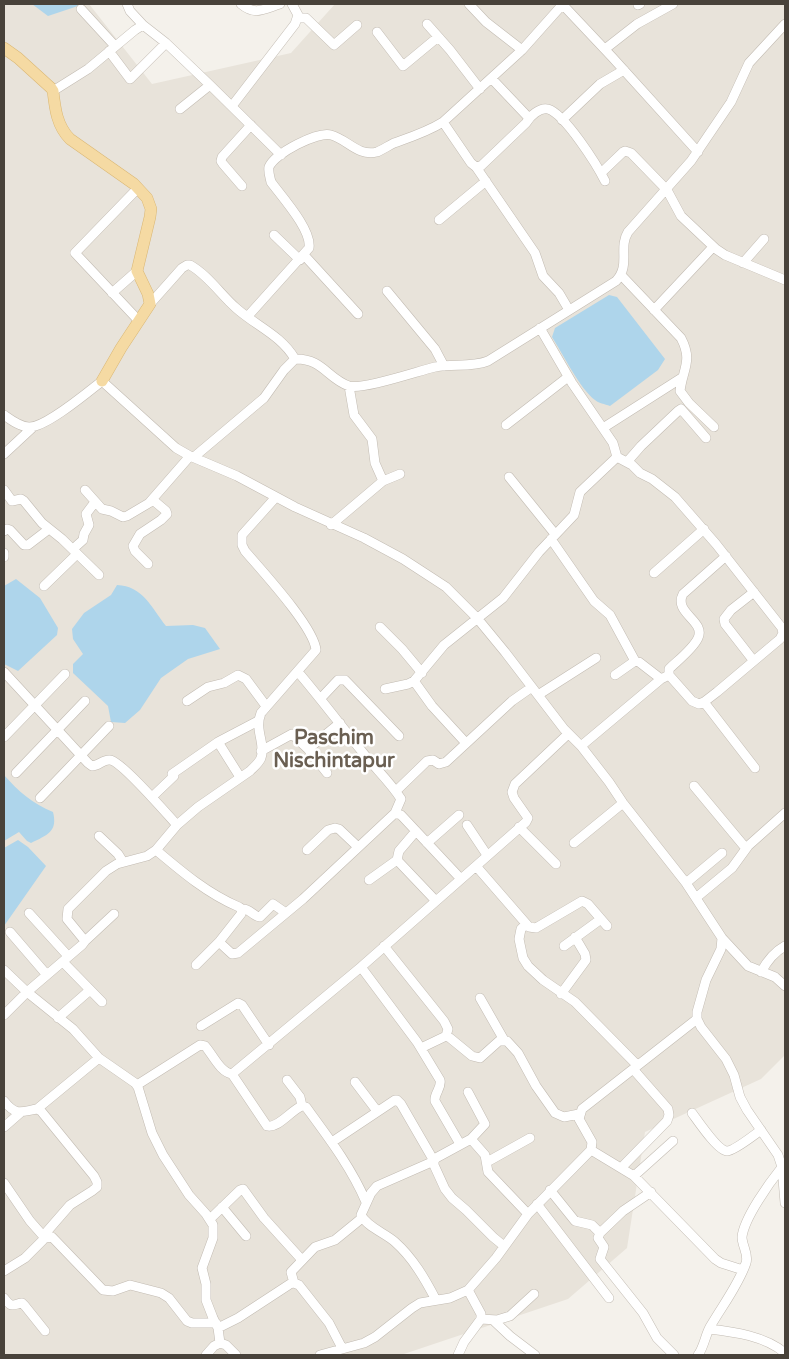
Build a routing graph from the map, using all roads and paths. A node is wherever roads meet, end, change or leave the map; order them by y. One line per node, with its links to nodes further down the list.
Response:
1 (127, 4): 12 (street)
2 (241, 4): 3 (street)
3 (280, 4)
4 (292, 4): 9 (street)
5 (469, 4): 20 (street)
6 (563, 4): 19 (street); 20 (street)
7 (673, 4): 19 (street)
8 (81, 9): 18 (street)
9 (298, 18): 13 (street); 26 (street)
10 (427, 24): 15 (street)
11 (785, 24): 32 (street)
12 (143, 25): 16 (street); 18 (street)
13 (357, 25)
14 (377, 32): 15 (street)
15 (438, 37): 24 (street)
16 (166, 43): 18 (street); 23 (street)
17 (4, 48): 25 (main road)
18 (112, 49): 25 (street)
19 (605, 49): 21 (street)
20 (522, 50): 22 (street)
21 (624, 70): 29 (street); 32 (street)
22 (492, 79): 24 (street); 28 (street)
23 (210, 85): 26 (street); 27 (street)
24 (480, 90): 30 (street)
25 (53, 91): 37 (main road)
26 (232, 106): 31 (street)
27 (180, 109)
28 (529, 118): 29 (street); 34 (street)
29 (562, 120): 38 (street)
30 (443, 122): 33 (street); 34 (street)
31 (251, 125): 33 (street); 36 (street)
32 (698, 152): 38 (street)
33 (281, 155): 43 (street)
34 (476, 167): 35 (street)
35 (486, 181): 39 (street); 51 (street)
36 (242, 186)
37 (138, 188): 45 (main road); 49 (street)
38 (667, 190): 42 (street); 46 (street)
39 (440, 220)
40 (274, 235): 43 (street)
41 (764, 239): 44 (street)
42 (713, 247): 44 (street); 52 (street)
43 (302, 258): 53 (street); 54 (street)
44 (743, 263): 47 (street)
45 (137, 271): 49 (street); 50 (main road)
46 (621, 275): 51 (street); 52 (street)
47 (785, 280)
48 (387, 291): 58 (street)
49 (112, 293): 55 (street)
50 (150, 304): 54 (street); 55 (main road)
51 (570, 310): 56 (street)
52 (654, 310): 60 (street)
53 (358, 314)
54 (248, 316): 57 (street)
55 (139, 321): 61 (main road)
56 (540, 328): 58 (street); 59 (street)
57 (295, 359): 62 (street); 70 (street)
58 (444, 366): 62 (street)
59 (568, 377): 64 (street); 67 (street)
60 (683, 377): 65 (street); 67 (street)
61 (102, 381): 66 (street); 70 (street)
62 (349, 386): 75 (street)
63 (4, 415): 66 (street)
64 (506, 425)
65 (714, 427)
66 (32, 428): 69 (street)
67 (603, 428): 71 (street)
68 (706, 438): 72 (street)
69 (4, 454)
70 (192, 457): 78 (street); 79 (street)
71 (617, 457): 72 (street); 85 (street)
72 (627, 462): 83 (street)
73 (400, 474): 75 (street)
74 (509, 477): 85 (street)
75 (383, 480): 81 (street)
76 (4, 490): 82 (street)
77 (85, 490): 80 (street)
78 (276, 497): 81 (street); 100 (street)
79 (153, 500): 80 (street); 88 (street)
80 (95, 502): 86 (street)
81 (331, 525): 93 (street)
82 (49, 529): 84 (street); 86 (street)
83 (704, 529): 87 (street); 89 (street)
84 (4, 531)
85 (553, 536): 93 (street); 97 (street)
86 (75, 552): 90 (street); 91 (street)
87 (726, 556): 92 (street); 104 (street)
88 (148, 564)
89 (654, 574)
90 (99, 575)
91 (44, 586)
92 (754, 592): 95 (street); 98 (street)
93 (477, 618): 101 (street); 107 (street)
94 (380, 627): 101 (street)
95 (783, 642): 98 (street)
96 (596, 658): 107 (street)
97 (636, 660): 103 (street); 104 (street)
98 (753, 660): 111 (street)
99 (4, 672): 112 (street)
100 (298, 672): 108 (street); 113 (street)
101 (422, 673): 105 (street)
102 (66, 674): 112 (street)
103 (615, 675)
104 (665, 677): 111 (street); 123 (street)
105 (414, 680): 106 (street); 122 (street)
106 (384, 689)
107 (535, 691): 118 (street); 122 (street)
108 (320, 698): 115 (street); 119 (street)
109 (188, 701): 113 (street)
110 (85, 702): 117 (street)
111 (704, 702): 127 (street)
112 (34, 706): 117 (street); 120 (street)
113 (266, 706): 114 (street)
114 (258, 721): 121 (street); 125 (street)
115 (340, 722): 124 (street); 132 (street)
116 (109, 726): 126 (street)
117 (57, 730): 126 (street); 128 (street)
118 (568, 734): 123 (street); 141 (street)
119 (399, 736)
120 (4, 737)
121 (218, 742): 130 (street); 133 (street)
122 (466, 743): 132 (street)
123 (581, 746): 135 (street)
124 (308, 749): 125 (street); 129 (street)
125 (261, 751): 130 (street)
126 (81, 755): 133 (street); 134 (street)
127 (755, 768)
128 (16, 773)
129 (327, 773)
130 (240, 777): 139 (street)
131 (694, 786): 146 (street)
132 (396, 790): 137 (street)
133 (152, 797): 139 (street)
134 (40, 798)
135 (623, 803): 144 (street); 158 (street)
136 (785, 812): 146 (street)
137 (395, 813): 142 (street); 147 (street)
138 (459, 815): 145 (street)
139 (177, 825): 148 (street)
140 (467, 825): 151 (street)
141 (519, 828): 151 (street); 154 (street)
142 (416, 831): 145 (street); 152 (street)
143 (99, 836): 153 (street)
144 (574, 843)
145 (427, 844): 156 (street)
146 (748, 846): 159 (street)
147 (358, 847): 149 (street); 163 (street)
148 (156, 850): 153 (street); 161 (street)
149 (307, 850)
150 (722, 853): 158 (street)
151 (487, 855): 155 (street)
152 (396, 860): 157 (street); 160 (street)
153 (123, 862): 169 (street)
154 (556, 864)
155 (476, 866): 156 (street); 165 (street)
156 (461, 879): 160 (street)
157 (369, 880)
158 (686, 883): 159 (street)
159 (697, 897): 168 (street)
160 (436, 901): 171 (street)
161 (242, 909): 163 (street); 170 (street)
162 (29, 913): 174 (street)
163 (286, 913): 170 (street)
164 (114, 914): 169 (street)
165 (525, 925): 167 (street); 183 (street)
166 (10, 932): 179 (street)
167 (575, 938): 172 (street); 183 (street)
168 (722, 938): 178 (street); 188 (street)
169 (85, 941): 174 (street)
170 (219, 942): 175 (street)
171 (384, 946): 176 (street); 190 (street)
172 (564, 946)
173 (785, 946): 178 (street)
174 (65, 959): 179 (street); 181 (street)
175 (196, 965)
176 (361, 967): 192 (street); 193 (street)
177 (4, 970): 182 (street)
178 (761, 972): 180 (street)
179 (47, 975): 182 (street)
180 (785, 986)
181 (90, 990): 185 (street); 187 (street)
182 (27, 992): 186 (street); 187 (street)
183 (561, 994): 195 (street)
184 (480, 998): 191 (street)
185 (102, 1002)
186 (4, 1015)
187 (58, 1018): 194 (street)
188 (697, 1019): 195 (street); 209 (street)
189 (200, 1026): 192 (street)
190 (446, 1036): 191 (street); 193 (street)
191 (504, 1040): 207 (street)
192 (270, 1045): 196 (street)
193 (421, 1048): 214 (street)
194 (99, 1058): 199 (street); 203 (street)
195 (635, 1067): 207 (street); 218 (street)
196 (232, 1074): 199 (street); 202 (street)
197 (288, 1080): 202 (street)
198 (355, 1082): 204 (street)
199 (137, 1085): 230 (street)
200 (468, 1092): 211 (street)
201 (4, 1101): 205 (street)
202 (302, 1106): 213 (street)
203 (37, 1109): 205 (street); 233 (street)
204 (377, 1111): 213 (street); 216 (street)
205 (20, 1113): 208 (street)
206 (692, 1113): 209 (street)
207 (579, 1114): 215 (street)
208 (4, 1127)
209 (761, 1130): 219 (street)
210 (530, 1138): 217 (street)
211 (471, 1139): 214 (street); 217 (street)
212 (673, 1141): 220 (street)
213 (332, 1142): 224 (street)
214 (460, 1144): 216 (street)
215 (591, 1150): 218 (street); 222 (street)
216 (434, 1161): 224 (street); 234 (street)
217 (487, 1162): 228 (street)
218 (622, 1167): 220 (street)
219 (782, 1167): 225 (street); 236 (street)
220 (634, 1176): 223 (street)
221 (4, 1183): 233 (street)
222 (550, 1190): 226 (street); 231 (street)
223 (651, 1192): 231 (street); 236 (street)
224 (366, 1202): 229 (street)
225 (785, 1203)
226 (537, 1204): 228 (street); 242 (street)
227 (222, 1207): 230 (street); 232 (street); 235 (street)
228 (528, 1214): 234 (street)
229 (362, 1218): 235 (street); 243 (street)
230 (210, 1219): 246 (street)
231 (600, 1233): 257 (street)
232 (246, 1236)
233 (44, 1237): 237 (street); 246 (street)
234 (504, 1246): 239 (street)
235 (302, 1260): 238 (street)
236 (743, 1270): 247 (street)
237 (4, 1271)
238 (294, 1283): 246 (street); 250 (street)
239 (468, 1290): 243 (street); 244 (street)
240 (534, 1294): 245 (street)
241 (4, 1298): 248 (street)
242 (609, 1298)
243 (436, 1300): 250 (street)
244 (481, 1319): 245 (street); 255 (street)
245 (493, 1320): 256 (street)
246 (217, 1325): 249 (street)
247 (709, 1329): 251 (street); 258 (street)
248 (45, 1331)
249 (220, 1343): 252 (street); 253 (street)
250 (342, 1348): 254 (street)
251 (785, 1353)
252 (206, 1355)
253 (236, 1355)
254 (320, 1355)
255 (458, 1355)
256 (535, 1355)
257 (674, 1355)
258 (698, 1355)

